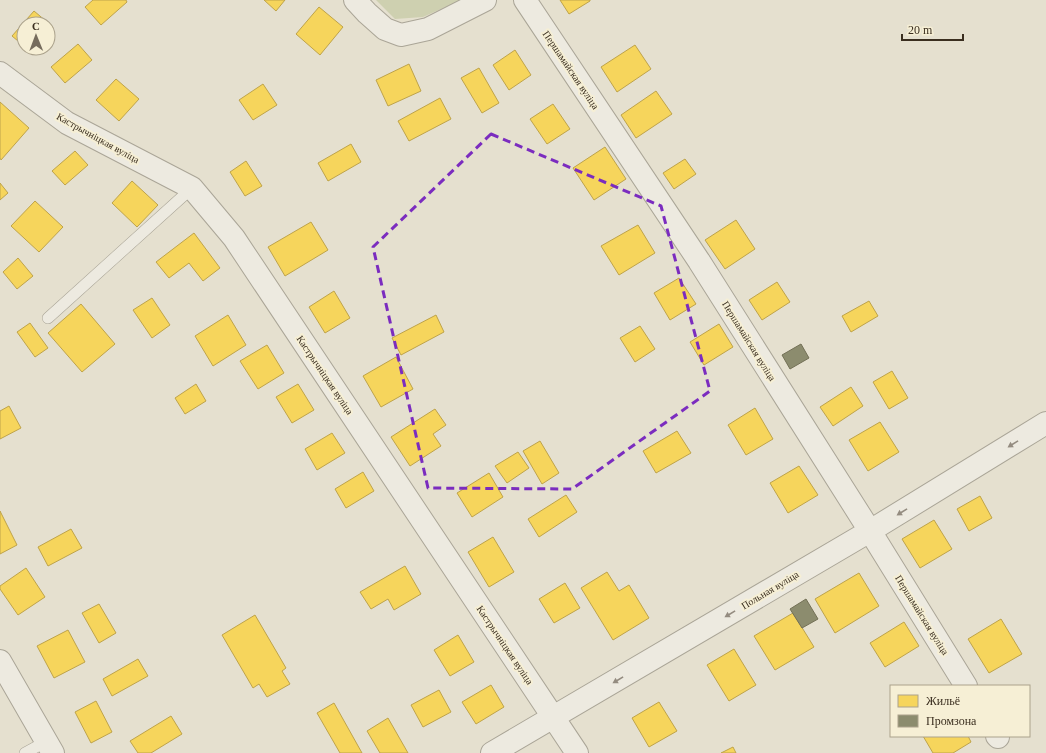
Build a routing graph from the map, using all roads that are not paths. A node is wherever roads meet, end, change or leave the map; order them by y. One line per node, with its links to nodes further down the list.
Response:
1 (355, 0): 2 (street)
2 (485, 0)
3 (525, 0): 8 (street, Першамайская вуліца)
4 (0, 73): 5 (street, Кастрычніцкая вуліца)
5 (192, 188): 6 (lane); 11 (street, Кастрычніцкая вуліца)
6 (48, 318)
7 (1046, 424): 8 (street, Польная вуліца, one-way to 8)
8 (870, 532): 10 (street, Першамайская вуліца); 11 (street, Польная вуліца, one-way to 11)
9 (0, 661): 12 (street)
10 (965, 685)
11 (554, 717): 14 (street, Польная вуліца); 15 (street, Кастрычніцкая вуліца)
12 (50, 747): 13 (lane)
13 (25, 753)
14 (492, 753)
15 (577, 753)

